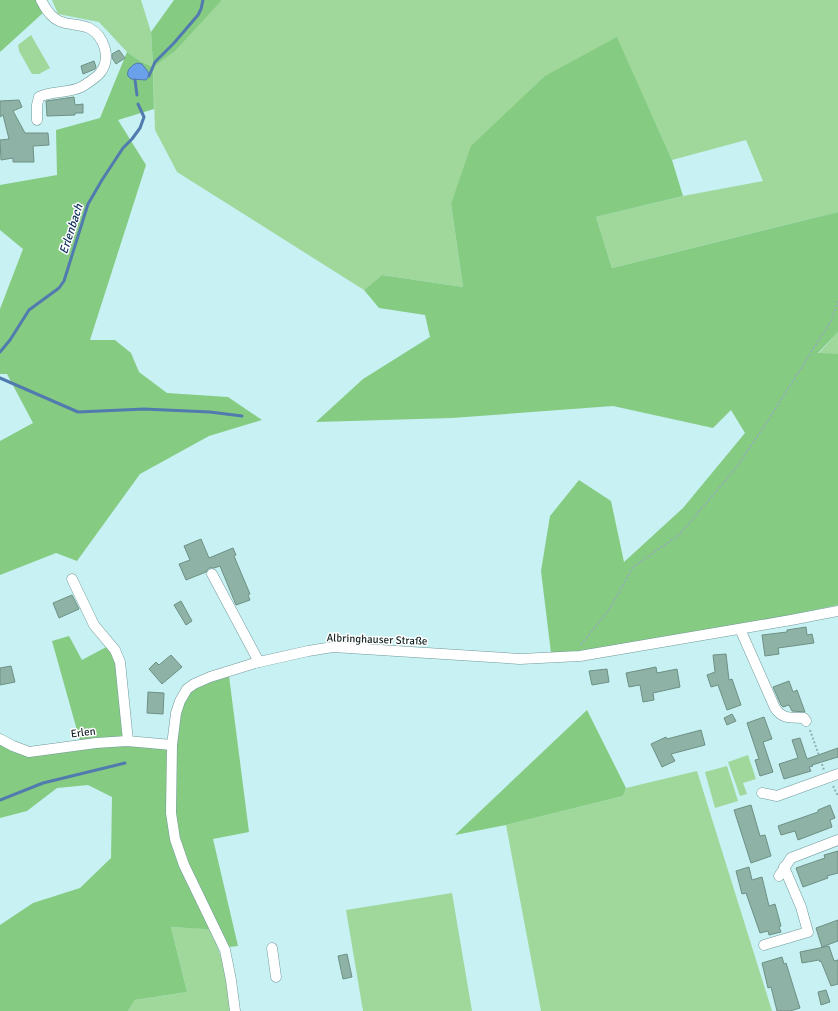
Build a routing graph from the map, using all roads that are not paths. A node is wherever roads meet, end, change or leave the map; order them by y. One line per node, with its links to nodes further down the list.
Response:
1 (41, 0): 2 (street)
2 (37, 120)
3 (212, 574): 7 (street)
4 (72, 579): 10 (street)
5 (838, 610): 6 (street, Albringhauser Straße)
6 (740, 629): 7 (street, Albringhauser Straße); 8 (street)
7 (259, 662): 11 (street, Albringhauser Straße)
8 (806, 721)
9 (0, 739): 10 (street, Erlen)
10 (128, 741): 11 (street, Erlen)
11 (172, 745): 18 (street, Albringhauser Straße)
12 (838, 774): 13 (street)
13 (762, 794)
14 (838, 840): 15 (street)
15 (764, 945)
16 (272, 948): 17 (street)
17 (276, 977)
18 (235, 1011)

